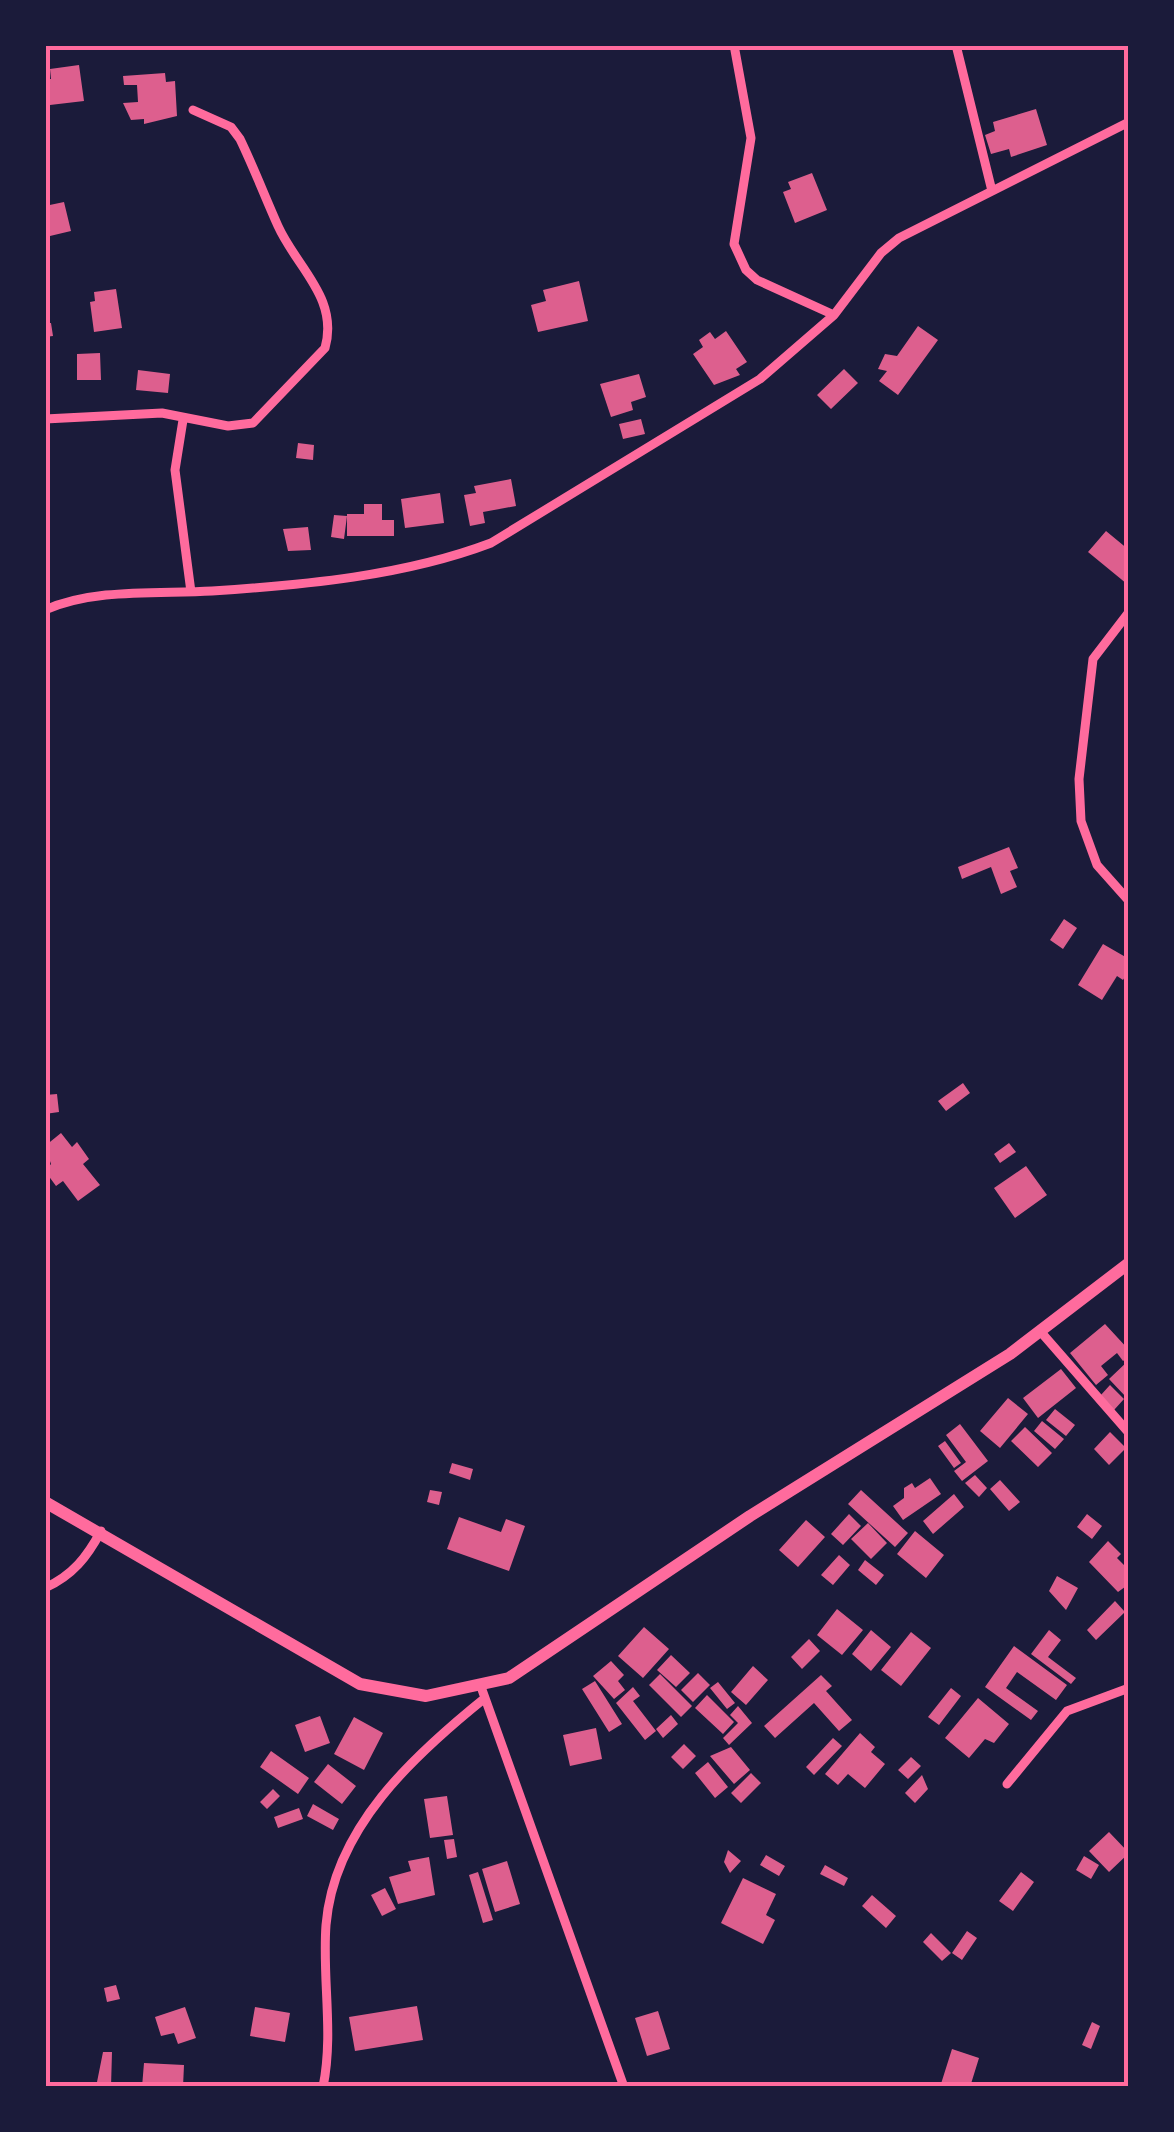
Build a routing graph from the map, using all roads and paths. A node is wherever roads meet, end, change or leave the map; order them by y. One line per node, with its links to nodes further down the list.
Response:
1 (734, 45): 6 (street)
2 (956, 45): 5 (street)
3 (193, 110): 8 (street)
4 (1129, 122): 5 (street)
5 (992, 191): 6 (street)
6 (834, 315): 9 (street)
7 (45, 419): 8 (street)
8 (183, 420): 9 (street)
9 (191, 592): 10 (street)
10 (45, 610)
11 (1129, 612): 12 (street)
12 (1129, 901)
13 (1129, 1264): 14 (main road)
14 (1040, 1331): 15 (street); 20 (main road)
15 (1129, 1433)
16 (45, 1502): 17 (main road)
17 (102, 1531): 18 (street); 20 (main road)
18 (45, 1588)
19 (1129, 1688): 21 (street)
20 (482, 1691): 22 (street); 23 (street)
21 (1007, 1784)
22 (323, 2087)
23 (624, 2087)

